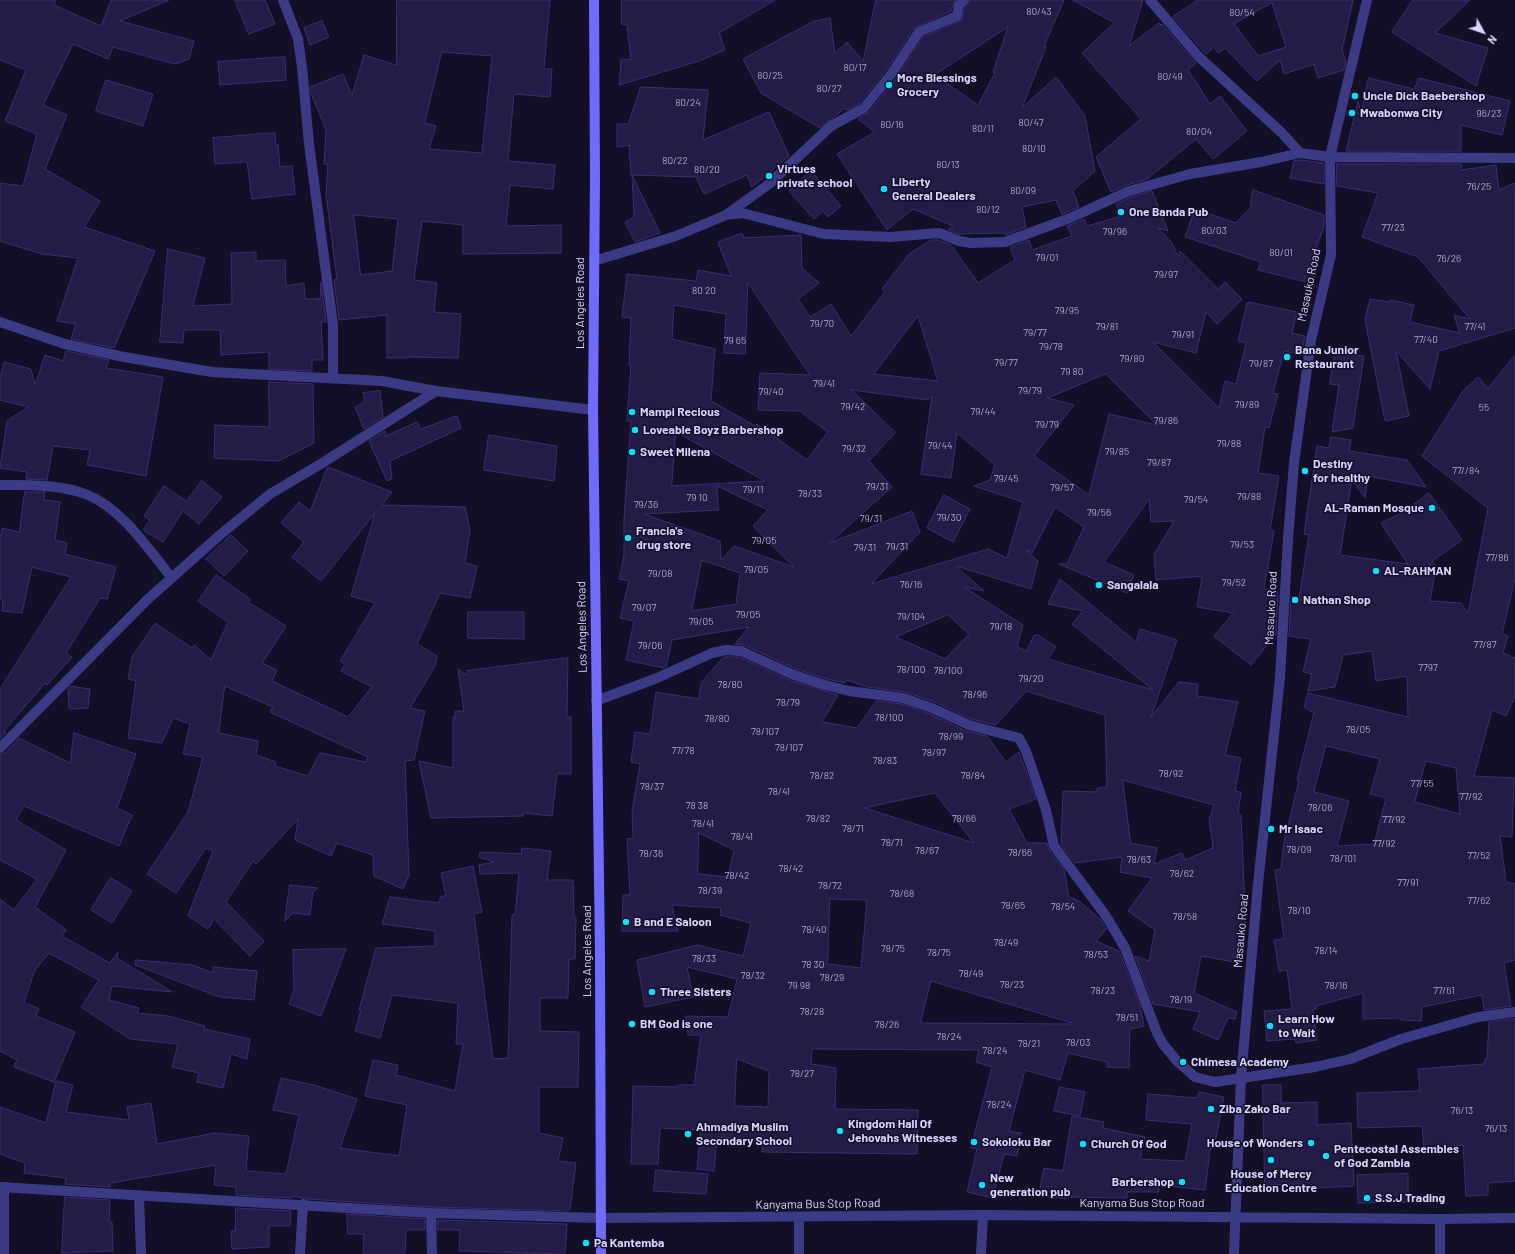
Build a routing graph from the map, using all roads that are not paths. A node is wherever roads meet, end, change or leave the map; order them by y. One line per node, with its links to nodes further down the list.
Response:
1 (283, 0): 12 (street)
2 (594, 0): 10 (main road, Los Angeles Road)
3 (964, 0): 9 (street)
4 (1150, 0): 6 (street)
5 (1367, 0): 7 (street, Masauko Road)
6 (1300, 153): 7 (street); 9 (street)
7 (1330, 157): 8 (street); 20 (street, Masauko Road)
8 (1515, 158)
9 (726, 215): 10 (street)
10 (594, 261): 14 (main road, Los Angeles Road)
11 (0, 322): 12 (street)
12 (333, 377): 13 (street)
13 (436, 391): 14 (street); 16 (street)
14 (593, 410): 17 (main road, Los Angeles Road)
15 (0, 485): 16 (street)
16 (172, 578): 18 (street)
17 (596, 701): 20 (street); 27 (main road, Los Angeles Road)
18 (0, 748)
19 (1515, 1012): 20 (street)
20 (1242, 1078): 30 (street, Masauko Road)
21 (2, 1187): 22 (street, Kanyama Bus Stop Road); 31 (street)
22 (139, 1195): 23 (street, Kanyama Bus Stop Road); 32 (street)
23 (303, 1204): 24 (street, Kanyama Bus Stop Road); 33 (street)
24 (431, 1213): 27 (street, Kanyama Bus Stop Road); 34 (street)
25 (983, 1215): 26 (street, Kanyama Bus Stop Road); 30 (street, Kanyama Bus Stop Road); 37 (street)
26 (799, 1217): 27 (street, Kanyama Bus Stop Road); 36 (street)
27 (600, 1218): 35 (main road, Los Angeles Road)
28 (1515, 1218): 29 (street, Kanyama Bus Stop Road)
29 (1440, 1219): 30 (street, Kanyama Bus Stop Road); 39 (street)
30 (1234, 1220): 38 (street, Masauko Road)
31 (4, 1254)
32 (141, 1254)
33 (300, 1254)
34 (432, 1254)
35 (602, 1254)
36 (799, 1254)
37 (981, 1254)
38 (1234, 1254)
39 (1440, 1254)

